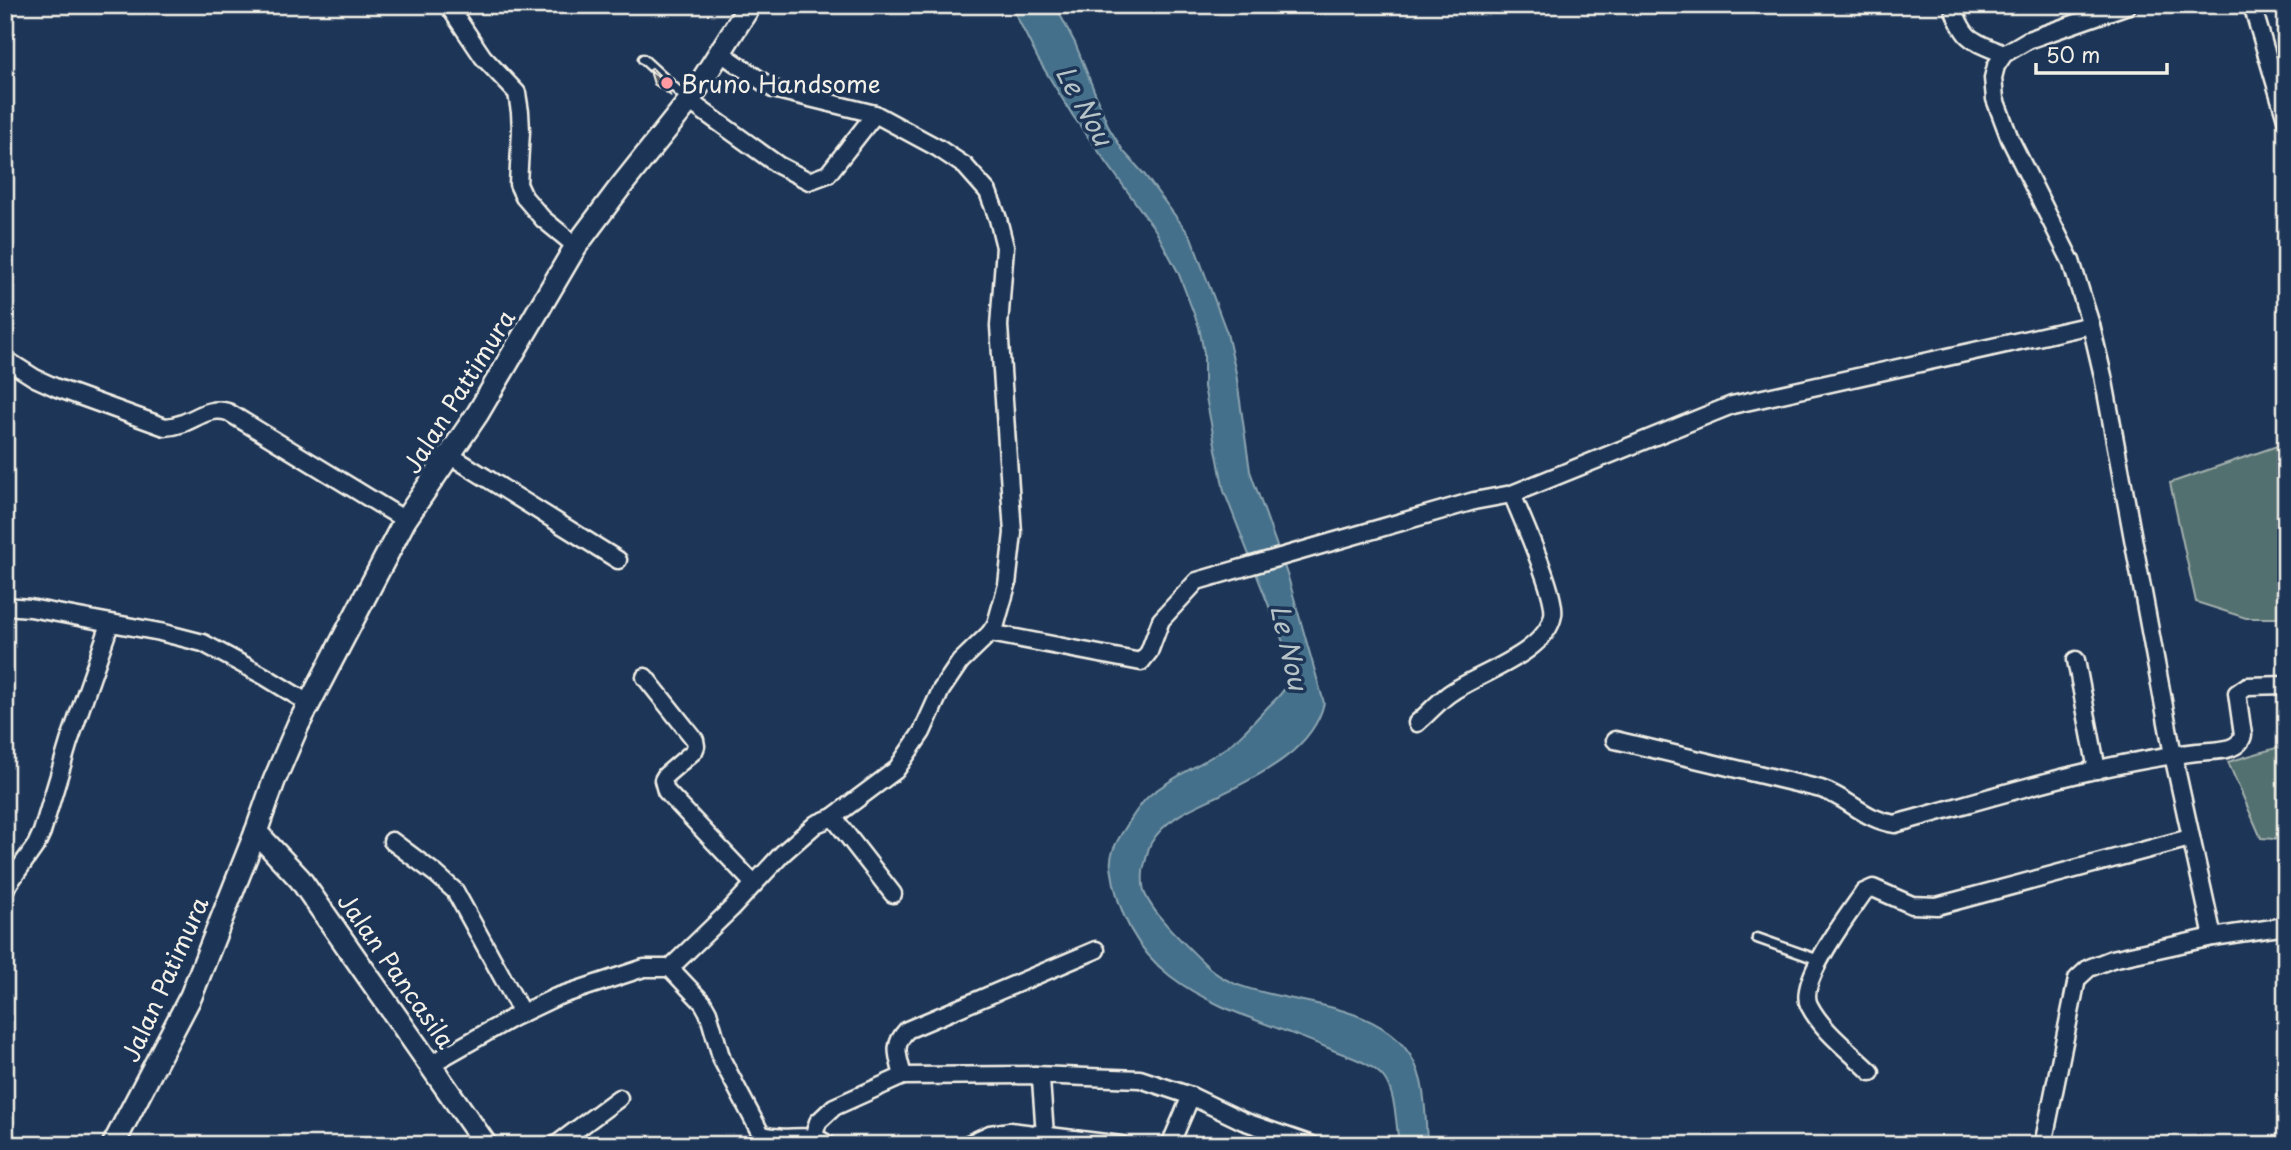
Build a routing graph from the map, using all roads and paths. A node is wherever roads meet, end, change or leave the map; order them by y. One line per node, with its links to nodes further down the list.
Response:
1 (448, 5): 12 (street)
2 (750, 5): 6 (main road, Jalan Pattimura)
3 (1952, 5): 7 (street)
4 (2128, 5): 7 (street)
5 (2252, 5): 11 (street)
6 (721, 53): 9 (main road, Jalan Pattimura); 10 (street)
7 (2004, 54): 13 (street)
8 (643, 59): 9 (lane)
9 (689, 101): 10 (street); 12 (main road, Jalan Pattimura)
10 (875, 114): 21 (street)
11 (2286, 119)
12 (576, 246): 15 (main road, Jalan Pattimura)
13 (2091, 325): 16 (street); 28 (street)
14 (5, 359): 17 (street)
15 (451, 456): 17 (main road, Jalan Pattimura); 18 (street)
16 (1512, 494): 21 (street); 26 (street)
17 (405, 520): 25 (main road, Jalan Pattimura)
18 (618, 560)
19 (5, 606): 20 (street)
20 (110, 624): 25 (street); 35 (street)
21 (990, 633): 30 (street)
22 (2076, 660): 29 (street)
23 (645, 677): 34 (street)
24 (2286, 685): 28 (street)
25 (310, 704): 31 (main road, Jalan Pattimura)
26 (1418, 723)
27 (1615, 740): 29 (street)
28 (2174, 755): 29 (street); 32 (street)
29 (2097, 770)
30 (832, 817): 34 (street); 36 (street)
31 (256, 832): 44 (main road, Jalan Pancasila); 52 (main road, Jalan Patimura)
32 (2190, 838): 38 (street); 41 (street)
33 (392, 841): 43 (street)
34 (754, 884): 42 (street)
35 (5, 889)
36 (892, 894)
37 (2286, 926): 38 (street)
38 (2213, 937): 59 (street)
39 (1757, 938): 41 (lane)
40 (1096, 950): 47 (street)
41 (1819, 960): 45 (street)
42 (670, 968): 43 (street); 51 (street)
43 (523, 1013): 44 (street)
44 (431, 1064): 53 (main road, Jalan Pancasila)
45 (1871, 1072)
46 (1035, 1075): 47 (street); 48 (street); 50 (street)
47 (903, 1076): 51 (street)
48 (1191, 1096): 57 (street); 58 (street)
49 (619, 1098): 54 (street)
50 (1045, 1135): 55 (street); 56 (street)
51 (820, 1141)
52 (113, 1145)
53 (486, 1145)
54 (556, 1145)
55 (966, 1145)
56 (1121, 1145)
57 (1170, 1145)
58 (1312, 1145)
59 (2043, 1145)

